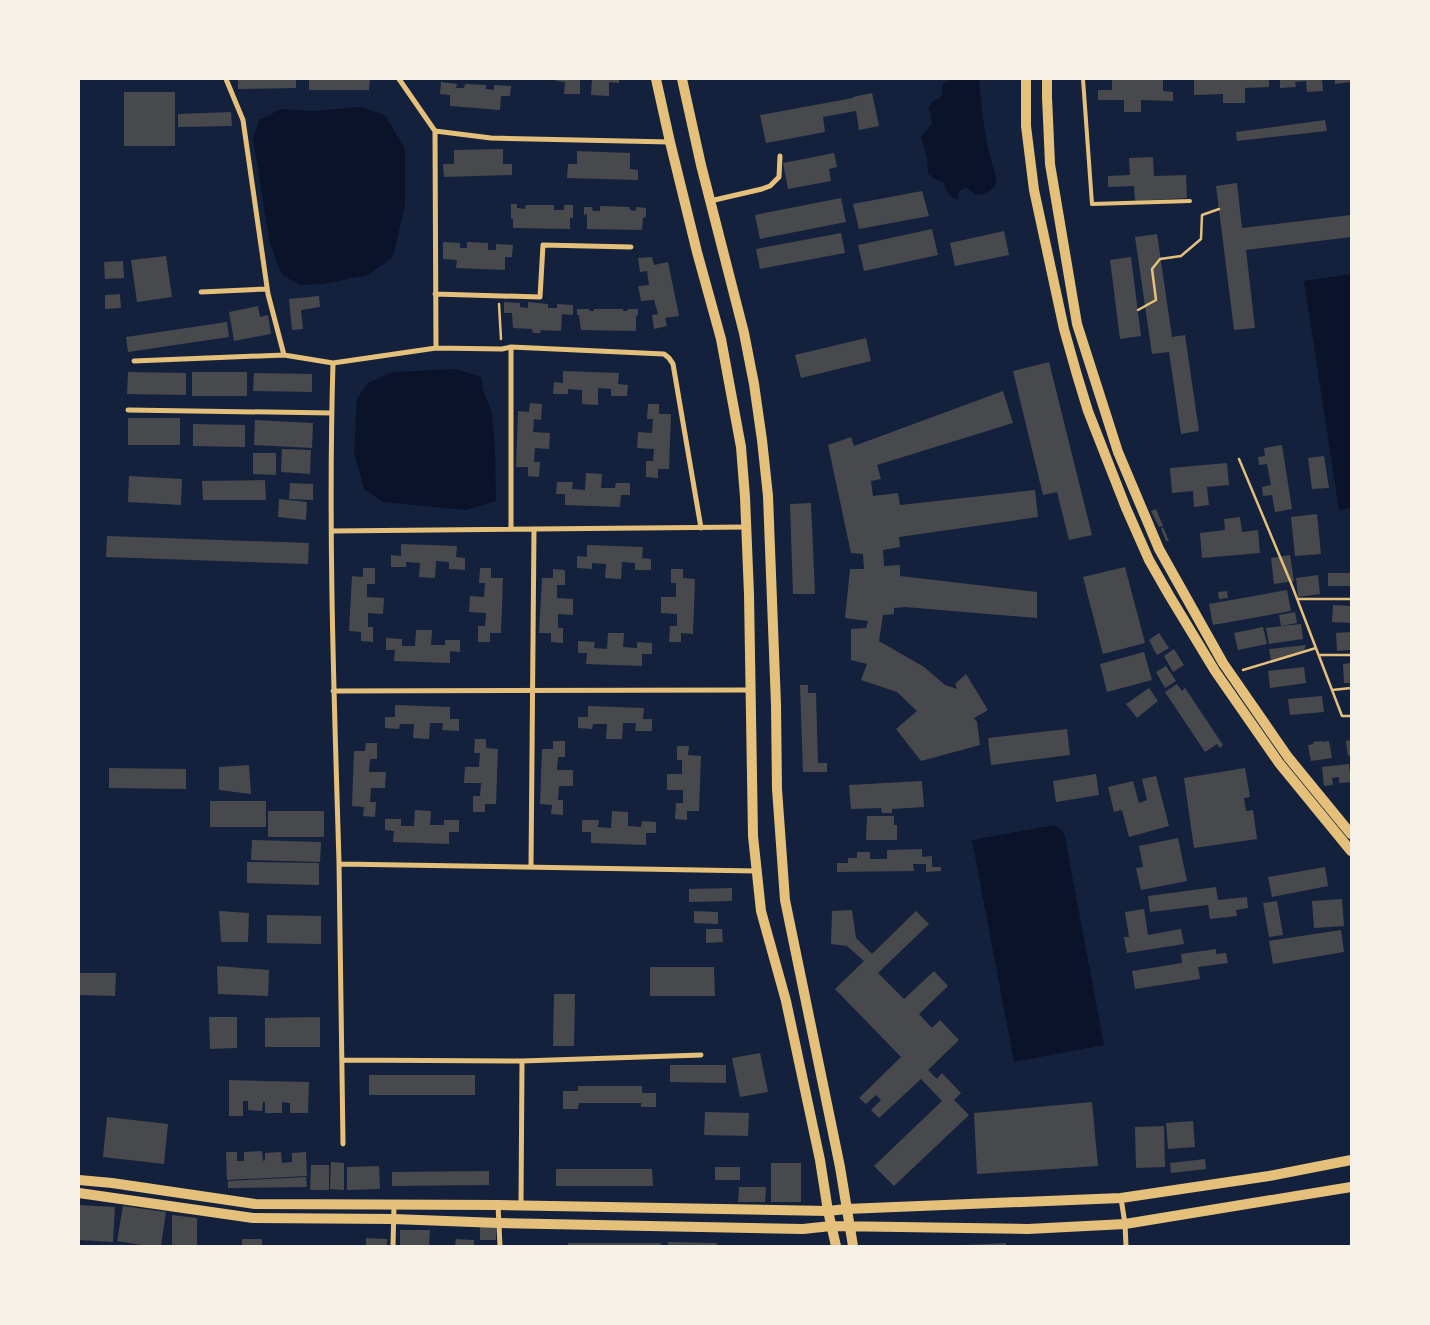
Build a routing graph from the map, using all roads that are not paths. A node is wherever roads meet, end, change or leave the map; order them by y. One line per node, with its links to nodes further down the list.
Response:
1 (226, 79): 14 (street)
2 (399, 79): 8 (street)
3 (656, 79): 9 (main road)
4 (682, 79): 11 (main road)
5 (1026, 79): 33 (main road)
6 (1048, 79): 32 (main road)
7 (1083, 79): 12 (lane)
8 (434, 132): 9 (street); 16 (street)
9 (670, 142): 24 (main road)
10 (780, 156): 11 (street)
11 (710, 201): 49 (main road)
12 (1190, 201)
13 (631, 247): 16 (street)
14 (267, 288): 15 (street); 19 (street)
15 (202, 292)
16 (435, 294): 17 (street)
17 (436, 348): 18 (street); 21 (street)
18 (511, 348): 25 (street); 26 (street)
19 (284, 354): 20 (street); 21 (street)
20 (134, 361)
21 (333, 363): 23 (street)
22 (128, 410): 23 (street)
23 (332, 413): 28 (street)
24 (746, 527): 25 (street); 30 (main road)
25 (701, 528): 27 (street)
26 (511, 529): 27 (street); 28 (street)
27 (534, 529): 29 (street)
28 (332, 531): 31 (street)
29 (533, 690): 30 (street); 31 (street); 35 (street)
30 (751, 690): 36 (main road)
31 (333, 691): 34 (street)
32 (1351, 834)
33 (1351, 851)
34 (339, 864): 35 (street); 38 (street)
35 (531, 866): 36 (street)
36 (756, 871): 50 (main road)
37 (701, 1055): 39 (street)
38 (342, 1060): 39 (street); 40 (street)
39 (522, 1061): 48 (street)
40 (343, 1144)
41 (1351, 1160): 45 (main road)
42 (79, 1180): 46 (main road)
43 (1351, 1187): 53 (main road)
44 (79, 1193): 51 (main road)
45 (1121, 1198): 49 (main road); 53 (street)
46 (394, 1205): 47 (main road); 51 (street)
47 (498, 1205): 48 (main road); 52 (street)
48 (521, 1206): 50 (main road)
49 (846, 1209): 50 (main road); 55 (main road)
50 (828, 1211): 54 (main road)
51 (393, 1219): 52 (main road); 57 (street)
52 (499, 1223): 54 (main road); 58 (street)
53 (1125, 1224): 55 (main road); 60 (street)
54 (831, 1226): 55 (main road); 59 (main road)
55 (850, 1227): 56 (main road)
56 (853, 1244)
57 (392, 1246)
58 (500, 1246)
59 (836, 1246)
60 (1126, 1246)

